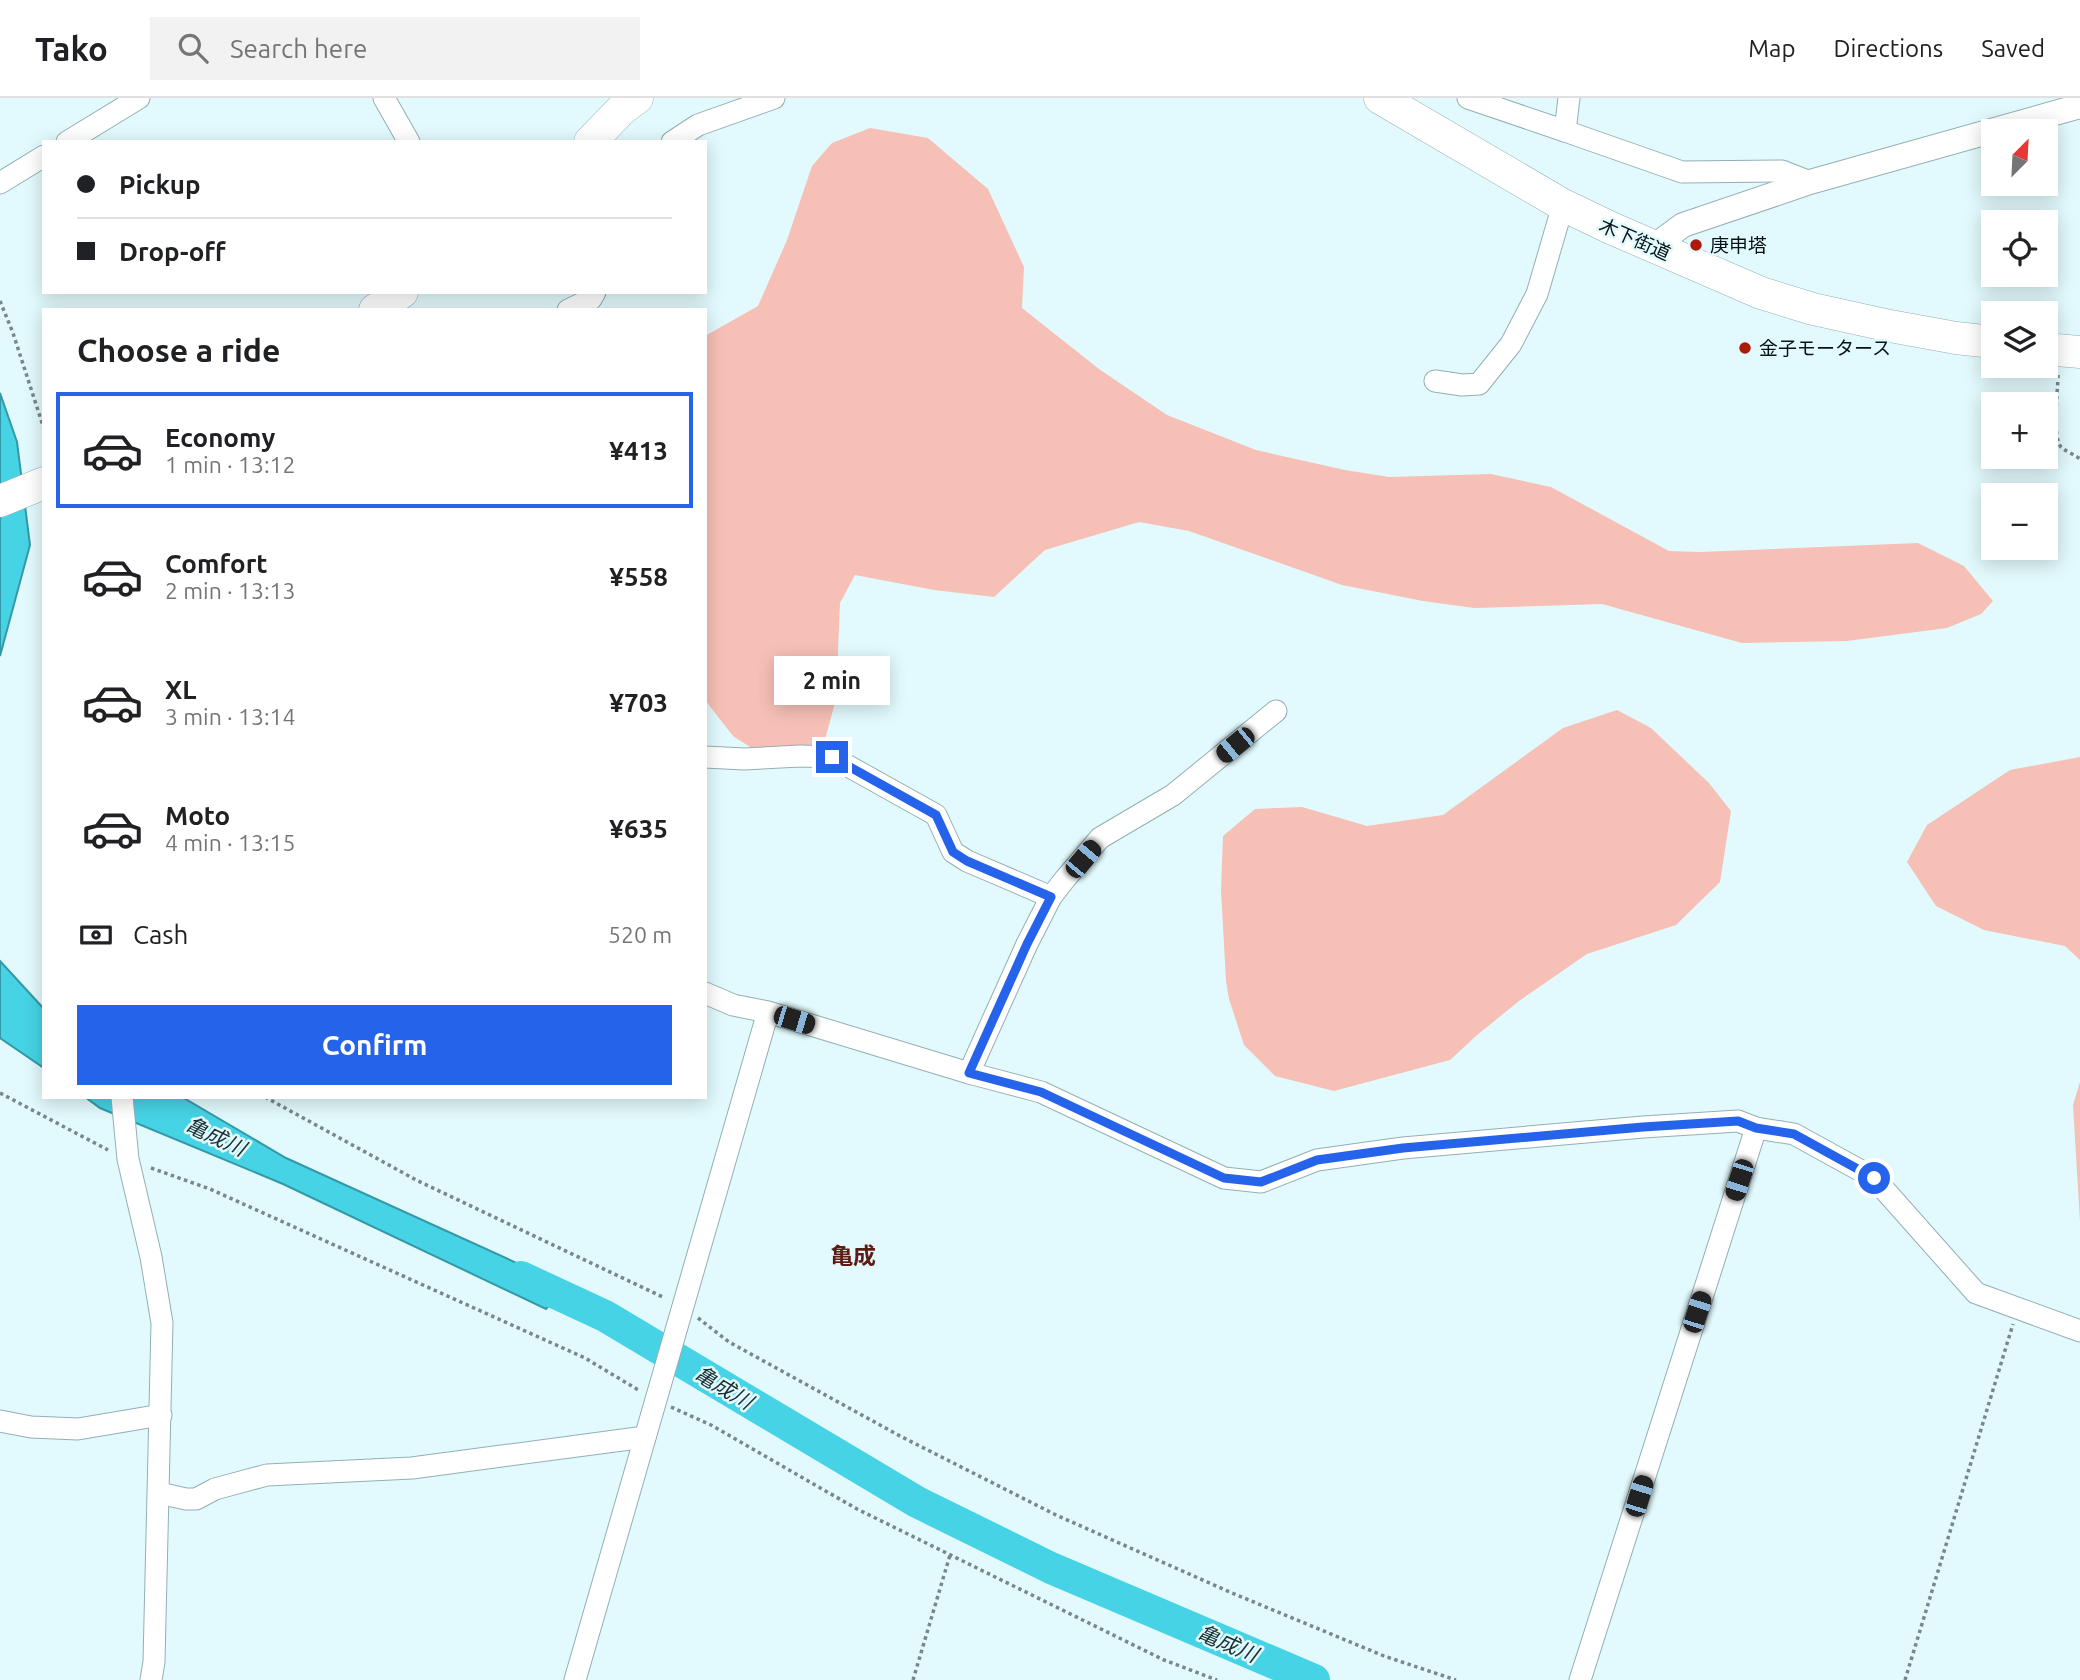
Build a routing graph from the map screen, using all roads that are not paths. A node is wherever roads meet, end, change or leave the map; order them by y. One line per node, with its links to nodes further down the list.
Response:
1 (139, 98): 10 (street)
2 (384, 98): 11 (street)
3 (637, 98): 12 (main road)
4 (774, 98): 13 (street)
5 (1380, 98): 17 (main road, 木下街道)
6 (1468, 98): 9 (street)
7 (1569, 98): 9 (street)
8 (2080, 106): 15 (street)
9 (1565, 131): 15 (street)
10 (70, 140)
11 (408, 140)
12 (592, 140)
13 (675, 140)
14 (42, 157): 16 (street)
15 (1810, 182): 18 (street)
16 (0, 183)
17 (1563, 205): 18 (main road, 木下街道); 24 (street)
18 (1653, 247): 23 (main road, 木下街道)
19 (399, 294): 21 (main road)
20 (594, 294): 22 (street)
21 (378, 308)
22 (572, 308)
23 (1981, 340)
24 (1435, 381)
25 (42, 484): 26 (main road)
26 (0, 501)
27 (1276, 711): 29 (street)
28 (707, 757): 29 (street)
29 (1051, 897): 32 (street)
30 (707, 994): 31 (street)
31 (768, 1012): 32 (street); 38 (street)
32 (969, 1073): 34 (street)
33 (122, 1099): 36 (street)
34 (1756, 1128): 35 (street); 42 (street)
35 (2080, 1332)
36 (161, 1415): 37 (street); 39 (street)
37 (0, 1420)
38 (645, 1437): 39 (street); 41 (street)
39 (159, 1493): 40 (street)
40 (151, 1680)
41 (575, 1680)
42 (1580, 1680)

